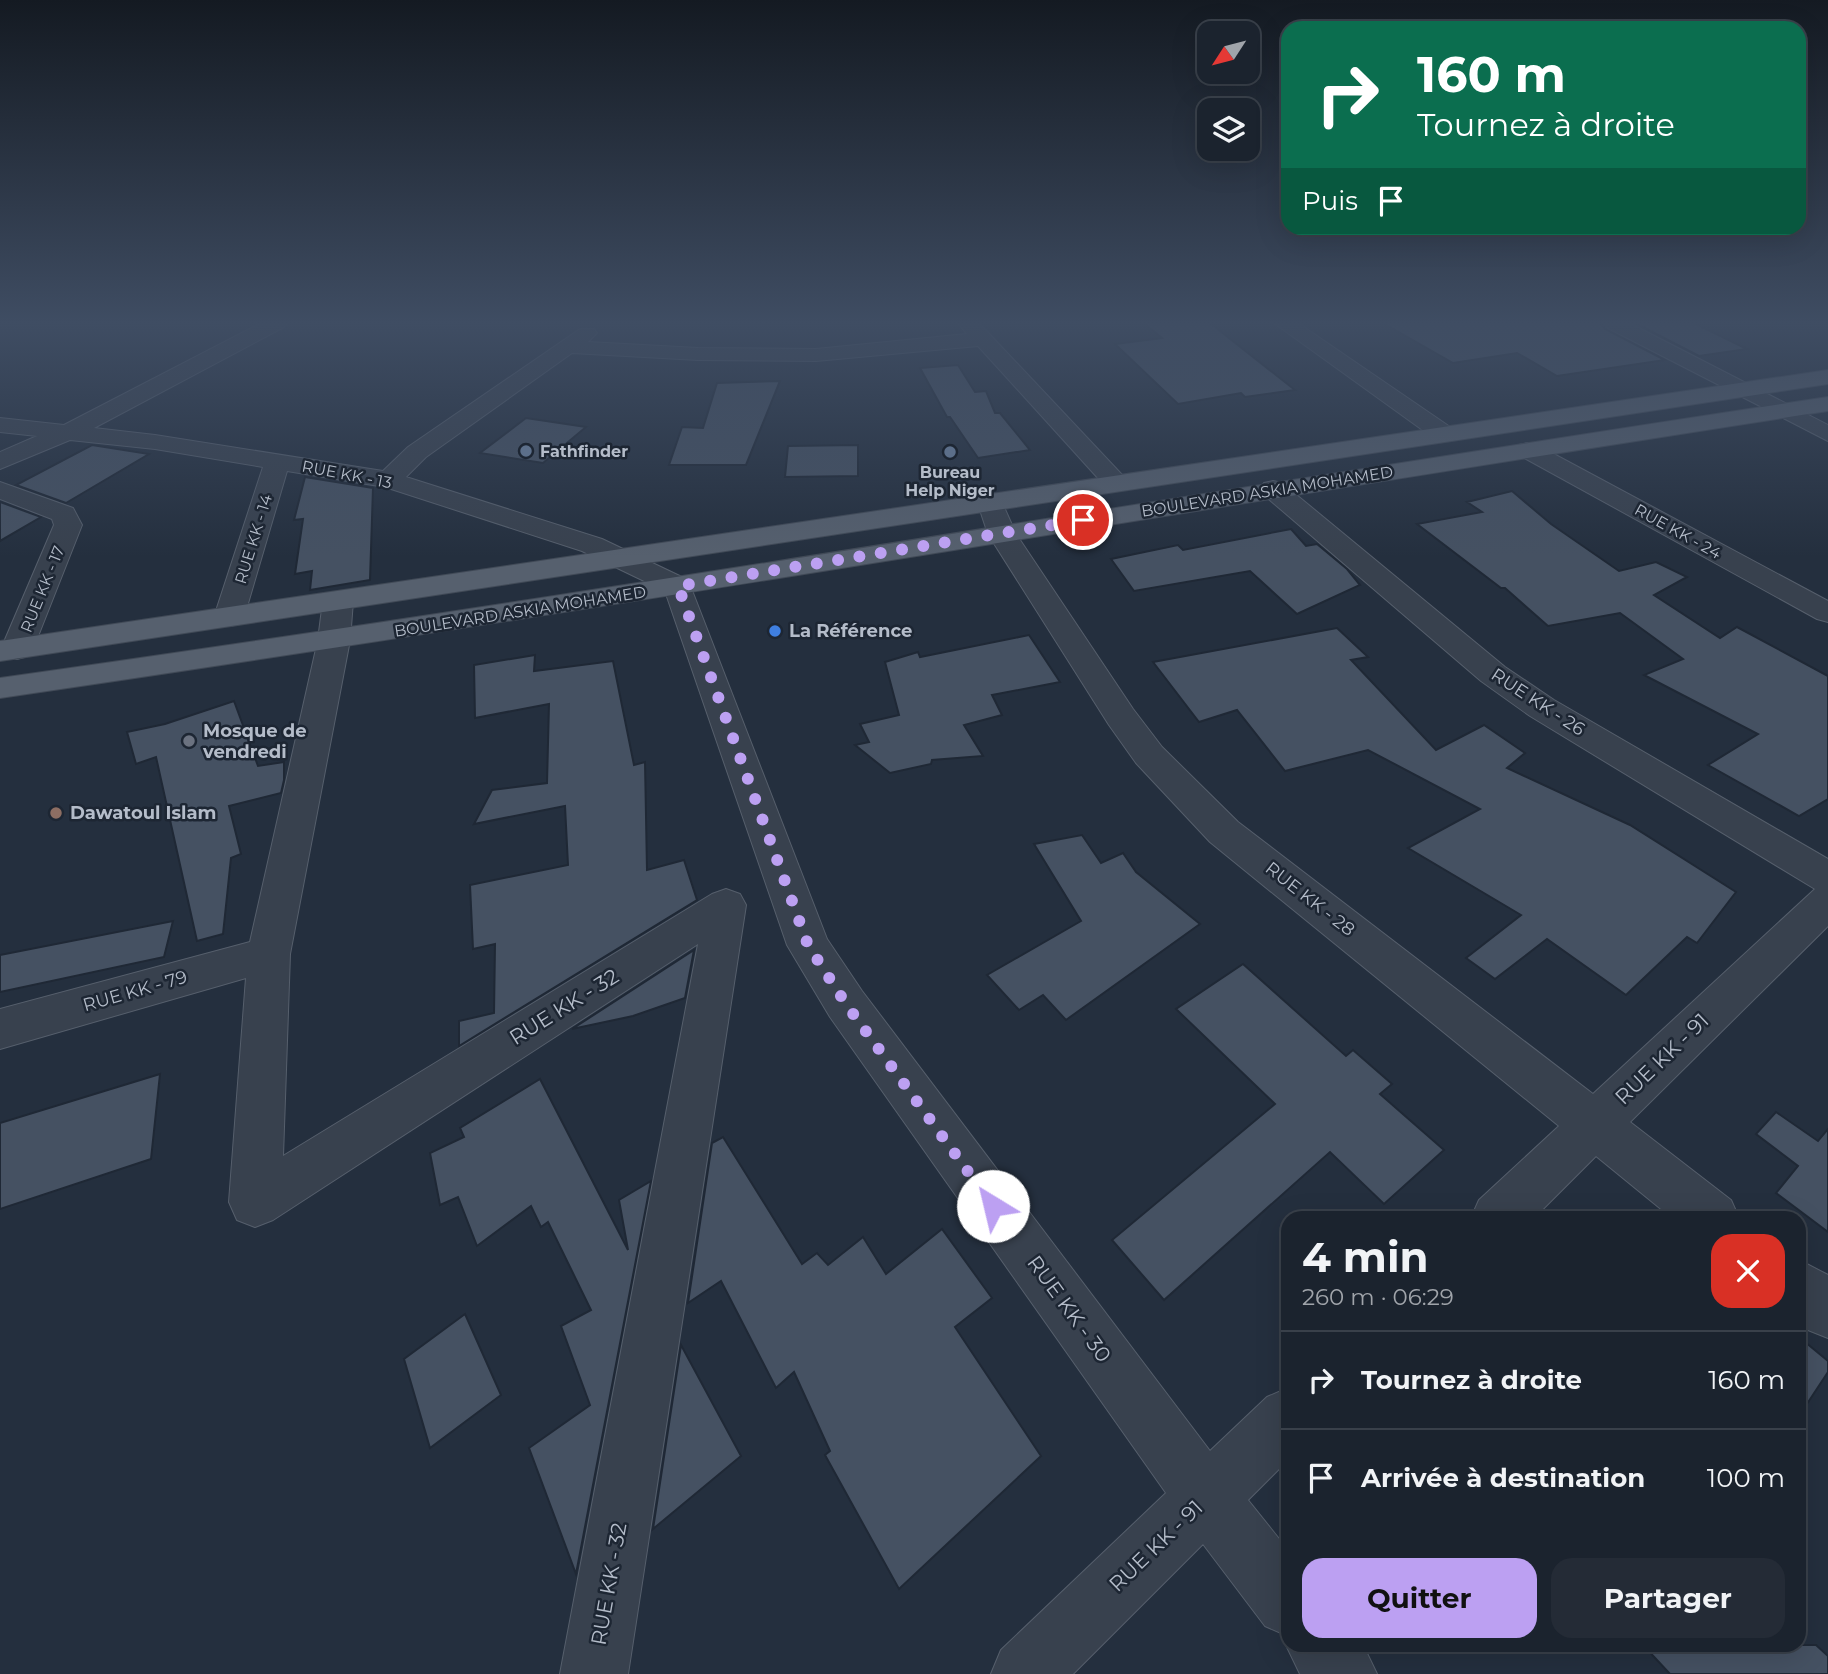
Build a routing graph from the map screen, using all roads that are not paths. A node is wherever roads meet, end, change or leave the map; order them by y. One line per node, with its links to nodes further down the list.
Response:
1 (127, 401): 10 (street)
2 (490, 401): 16 (street)
3 (1040, 401): 17 (street)
4 (1397, 401): 11 (street)
5 (1669, 401): 11 (main road, BOULEVARD ASKIA MOHAMED)
6 (1767, 401): 8 (street)
7 (1828, 404): 8 (main road, BOULEVARD ASKIA MOHAMED)
8 (1787, 411): 12 (street); 13 (main road, BOULEVARD ASKIA MOHAMED)
9 (0, 425): 10 (street, RUE KK - 13)
10 (66, 433): 14 (street); 15 (street, RUE KK - 13)
11 (1444, 434): 17 (main road, BOULEVARD ASKIA MOHAMED)
12 (1828, 434)
13 (1528, 450): 18 (main road, BOULEVARD ASKIA MOHAMED); 23 (street, RUE KK - 24)
14 (0, 461)
15 (277, 461): 16 (street, RUE KK - 13); 24 (street, RUE KK - 14)
16 (389, 480): 21 (street, RUE KK - 13)
17 (1116, 483): 20 (main road, BOULEVARD ASKIA MOHAMED)
18 (1273, 489): 20 (main road, BOULEVARD ASKIA MOHAMED); 28 (street, RUE KK - 26)
19 (0, 490): 26 (street, RUE KK - 17)
20 (996, 519): 21 (main road, BOULEVARD ASKIA MOHAMED); 22 (main road, BOULEVARD ASKIA MOHAMED); 32 (street, RUE KK - 28)
21 (624, 559): 22 (street, RUE KK - 13); 25 (main road, BOULEVARD ASKIA MOHAMED)
22 (678, 586): 25 (main road, BOULEVARD ASKIA MOHAMED); 38 (street, RUE KK - 30)
23 (1828, 613)
24 (229, 617): 25 (main road, BOULEVARD ASKIA MOHAMED); 26 (main road, BOULEVARD ASKIA MOHAMED)
25 (336, 621): 27 (main road, BOULEVARD ASKIA MOHAMED); 30 (street, RUE KK - 32)
26 (8, 650)
27 (0, 688)
28 (1828, 878)
29 (1828, 901): 32 (street, RUE KK - 91)
30 (269, 954): 31 (street, RUE KK - 79); 41 (street, RUE KK - 32)
31 (0, 1029)
32 (1595, 1124): 33 (street, RUE KK - 91); 34 (street, RUE KK - 28)
33 (1504, 1211)
34 (1704, 1211)
35 (1806, 1293): 36 (street)
36 (1828, 1310)
37 (1281, 1425): 38 (street, RUE KK - 91)
38 (1206, 1497): 39 (street, RUE KK - 30); 42 (street, RUE KK - 91)
39 (1281, 1594)
40 (1326, 1652): 43 (street)
41 (594, 1674)
42 (1025, 1674)
43 (1343, 1674)

